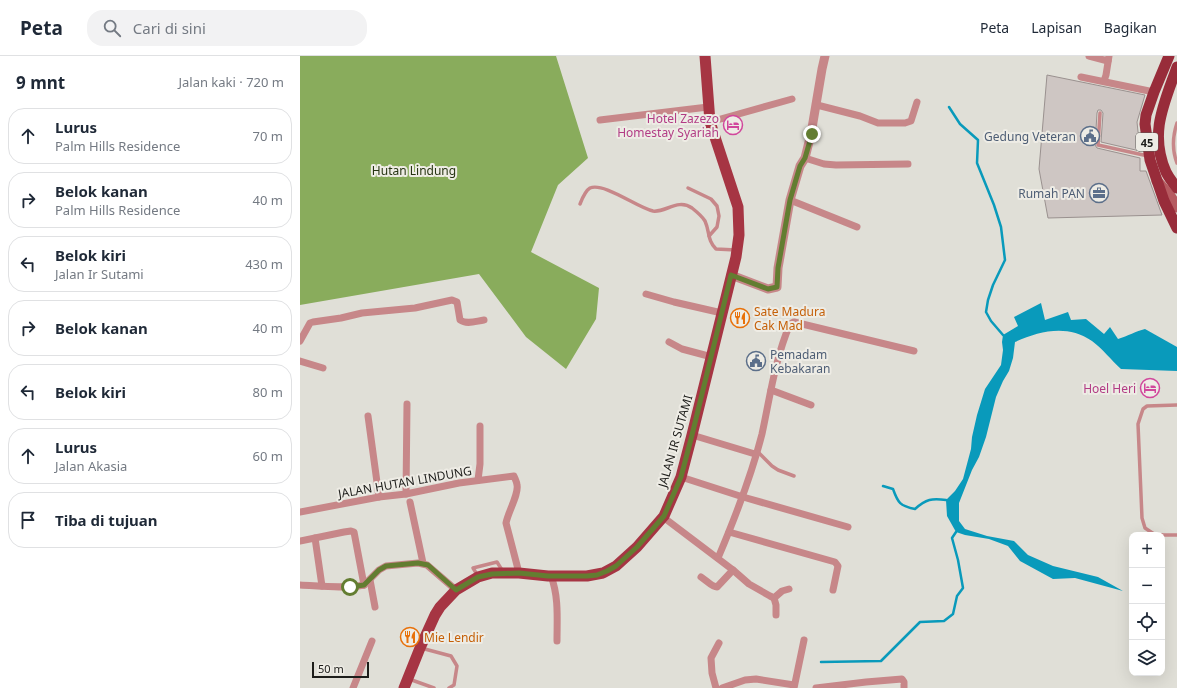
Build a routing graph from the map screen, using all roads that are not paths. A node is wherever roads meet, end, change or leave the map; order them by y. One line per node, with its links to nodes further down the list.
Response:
1 (705, 56): 13 (main road, JALAN IR SUTAMI)
2 (825, 56): 12 (street)
3 (1089, 56): 5 (street)
4 (1169, 56): 9 (highway, 45)
5 (1109, 59): 8 (street)
6 (1177, 67): 22 (highway, 45)
7 (1081, 77): 8 (street)
8 (1104, 81): 9 (street)
9 (1154, 92): 18 (highway, 45)
10 (792, 99): 16 (street)
11 (917, 102): 12 (street)
12 (817, 104): 19 (street)
13 (708, 106): 15 (street); 16 (main road, JALAN IR SUTAMI)
14 (1100, 113): 18 (lane)
15 (600, 120)
16 (710, 122): 33 (main road, JALAN IR SUTAMI)
17 (1177, 123): 20 (lane)
18 (1149, 156): 23 (highway, 45)
19 (805, 158): 21 (street); 27 (street)
20 (1177, 163)
21 (908, 164)
22 (1166, 173): 25 (highway, 45); 26 (main road)
23 (1157, 181): 29 (main road); 31 (highway, 45)
24 (688, 188): 32 (lane)
25 (1177, 188)
26 (1177, 198)
27 (790, 200): 30 (street); 34 (street)
28 (580, 204): 32 (lane)
29 (1177, 207)
30 (857, 227)
31 (1177, 228)
32 (708, 236): 33 (lane)
33 (737, 250): 34 (main road, JALAN IR SUTAMI)
34 (731, 275): 36 (main road, JALAN IR SUTAMI)
35 (646, 294): 36 (street)
36 (722, 313): 41 (main road, JALAN IR SUTAMI)
37 (484, 320): 38 (street)
38 (300, 341)
39 (669, 342): 41 (street)
40 (914, 351): 44 (street)
41 (712, 357): 50 (main road, JALAN IR SUTAMI)
42 (300, 361): 43 (street)
43 (323, 368)
44 (771, 390): 46 (street); 51 (street)
45 (407, 404): 55 (street)
46 (811, 405)
47 (1177, 405): 63 (lane)
48 (368, 416): 56 (street)
49 (480, 426): 54 (street)
50 (692, 435): 51 (street); 53 (main road, JALAN IR SUTAMI)
51 (756, 453): 52 (lane); 57 (street)
52 (794, 476)
53 (681, 477): 57 (street); 60 (main road, JALAN IR SUTAMI)
54 (478, 480): 55 (street, JALAN HUTAN LINDUNG); 71 (street, JALAN HUTAN LINDUNG)
55 (406, 494): 56 (street, JALAN HUTAN LINDUNG)
56 (379, 497): 59 (street, JALAN HUTAN LINDUNG)
57 (743, 497): 61 (street); 62 (street)
58 (410, 502): 69 (street)
59 (300, 512)
60 (663, 517): 68 (street); 72 (main road, JALAN IR SUTAMI)
61 (848, 527)
62 (729, 532): 68 (street); 80 (street)
63 (1151, 532)
64 (1165, 535): 65 (lane)
65 (1177, 536)
66 (315, 538): 67 (street); 76 (street); 77 (street)
67 (300, 541)
68 (718, 558): 70 (street)
69 (423, 563): 74 (street); 79 (street)
70 (733, 570): 73 (street); 81 (street)
71 (519, 573): 72 (main road, JALAN IR SUTAMI); 79 (main road, JALAN IR SUTAMI)
72 (551, 576): 86 (street)
73 (701, 577)
74 (370, 580): 76 (street); 82 (street)
75 (300, 585): 77 (street)
76 (364, 585): 77 (street)
77 (322, 586)
78 (789, 589): 81 (street)
79 (456, 590): 88 (main road, JALAN IR SUTAMI)
80 (833, 590)
81 (774, 598): 83 (street)
82 (376, 607)
83 (776, 616)
84 (804, 640): 91 (street)
85 (372, 641): 92 (street)
86 (557, 641)
87 (719, 643): 95 (street)
88 (420, 648): 89 (main road, JALAN IR SUTAMI); 94 (lane)
89 (406, 683): 93 (lane)
90 (866, 685): 97 (street); 98 (street)
91 (794, 686): 96 (street)
92 (353, 688)
93 (434, 688)
94 (449, 688)
95 (716, 688)
96 (722, 688)
97 (816, 688)
98 (904, 688)

